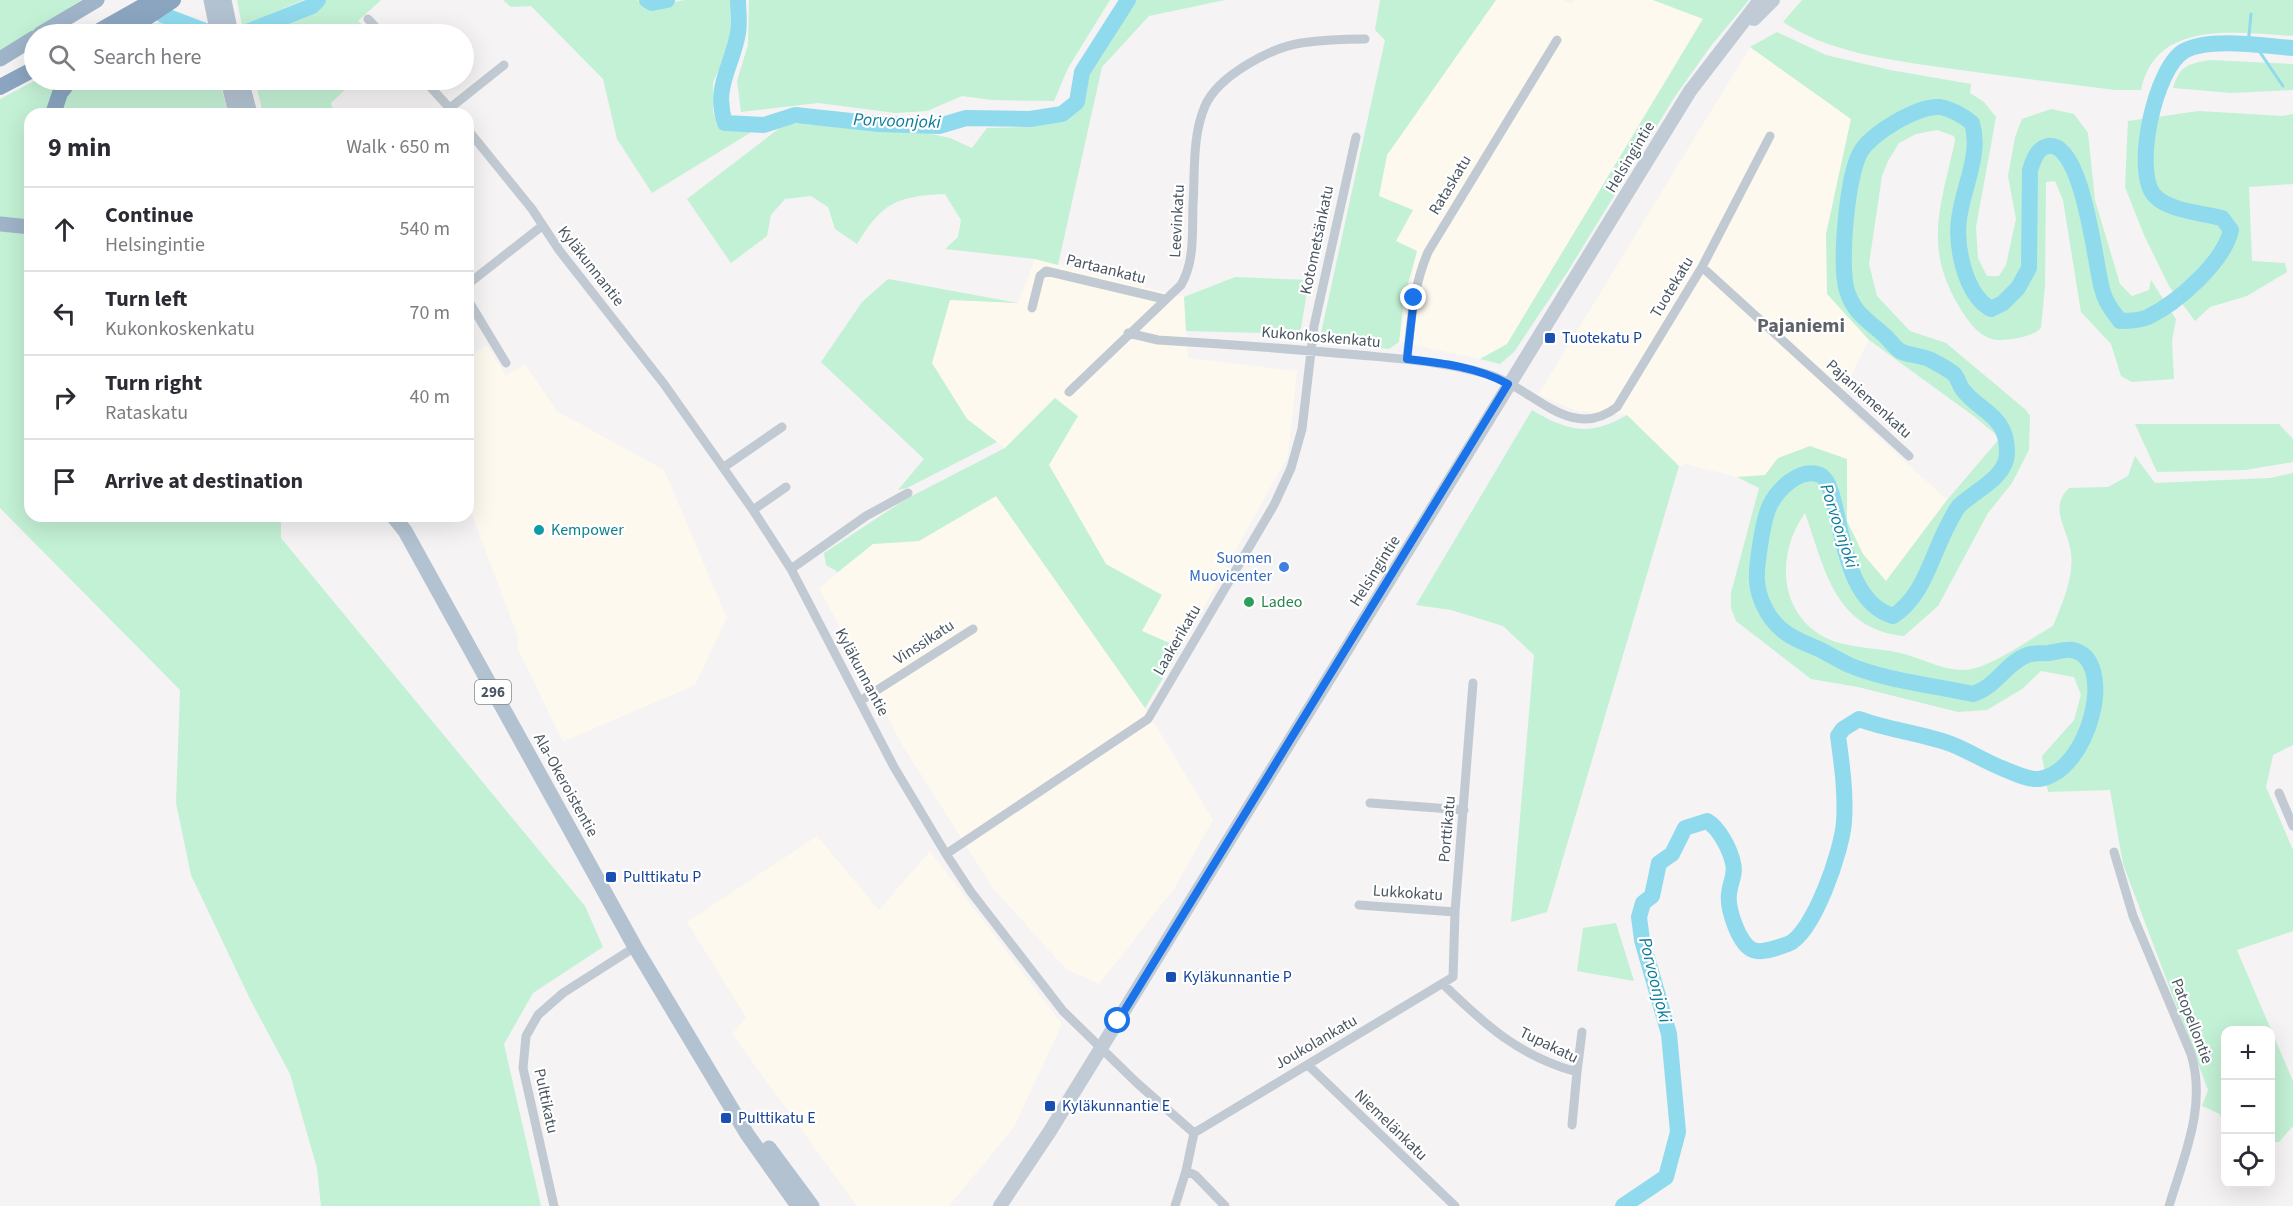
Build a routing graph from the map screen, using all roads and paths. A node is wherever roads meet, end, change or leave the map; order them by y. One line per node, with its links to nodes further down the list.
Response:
1 (98, 0): 9 (highway)
2 (154, 0): 10 (highway)
3 (173, 0): 11 (highway)
4 (211, 0): 12 (main road)
5 (224, 0): 13 (main road)
6 (1760, 0): 15 (main road, Helsingintie)
7 (1773, 0): 15 (main road, Helsingintie)
8 (368, 19): 14 (street)
9 (57, 24)
10 (128, 24)
11 (129, 24)
12 (216, 24)
13 (229, 24)
14 (373, 24)
15 (1736, 32): 47 (main road, Helsingintie)
16 (1365, 39): 40 (street, Leevinkatu)
17 (1557, 40): 45 (street, Rataskatu)
18 (24, 44): 19 (highway)
19 (0, 59)
20 (504, 65): 31 (street)
21 (24, 74): 22 (highway)
22 (0, 87)
23 (62, 90): 27 (highway)
24 (230, 90): 28 (main road)
25 (244, 90): 29 (main road)
26 (432, 90): 30 (street)
27 (55, 108)
28 (235, 108)
29 (248, 108)
30 (449, 108)
31 (455, 108)
32 (1770, 136): 38 (street, Tuotekatu)
33 (474, 137): 37 (street, Kyläkunnantie)
34 (1356, 137): 44 (street, Kotometsänkatu)
35 (0, 224): 36 (highway)
36 (24, 226)
37 (542, 226): 39 (street); 51 (street, Kyläkunnantie)
38 (1702, 267): 47 (street, Tuotekatu); 50 (street, Pajaniemenkatu)
39 (474, 279)
40 (1164, 299): 41 (street, Partaankatu); 43 (street, Leevinkatu)
41 (1032, 308)
42 (474, 310): 46 (street)
43 (1128, 333): 44 (street, Kukonkoskenkatu); 48 (street, Leevinkatu)
44 (1310, 350): 45 (street, Kukonkoskenkatu); 66 (street, Laakerikatu)
45 (1407, 359): 47 (street, Kukonkoskenkatu)
46 (506, 363)
47 (1508, 384): 73 (main road, Helsingintie)
48 (1069, 392)
49 (782, 427): 51 (street)
50 (1909, 456)
51 (724, 467): 54 (street, Kyläkunnantie)
52 (786, 487): 54 (street)
53 (908, 493): 56 (street)
54 (753, 510): 56 (street, Kyläkunnantie)
55 (403, 523): 69 (main road, Ala-Okeroistentie / 296)
56 (791, 569): 59 (street, Kyläkunnantie)
57 (973, 628): 59 (street, Vinssikatu)
58 (1473, 683): 63 (street, Porttikatu)
59 (860, 701): 66 (street, Kyläkunnantie)
60 (2279, 793): 62 (street)
61 (1370, 803): 63 (street)
62 (2290, 808): 64 (street)
63 (1464, 810): 68 (street, Porttikatu)
64 (2293, 826)
65 (2114, 852): 89 (street, Patopellontie)
66 (946, 854): 73 (street, Kyläkunnantie)
67 (1359, 905): 68 (street, Lukkokatu)
68 (1455, 912): 70 (street, Porttikatu)
69 (635, 947): 74 (main road, Ala-Okeroistentie / 296); 81 (street, Pulttikatu)
70 (1453, 977): 71 (street, Joukolankatu)
71 (1443, 984): 75 (street, Joukolankatu); 76 (street, Tupakatu)
72 (1582, 1032): 76 (street)
73 (1101, 1049): 78 (main road, Helsingintie); 79 (street, Kyläkunnantie)
74 (701, 1054): 82 (main road, Ala-Okeroistentie / 296); 83 (main road, Ala-Okeroistentie / 296)
75 (1308, 1065): 79 (street, Joukolankatu); 88 (street, Niemelänkatu)
76 (1577, 1072): 77 (street, Tupakatu)
77 (1572, 1125)
78 (1050, 1131): 84 (main road, Helsingintie); 85 (main road, Helsingintie)
79 (1194, 1132): 80 (street)
80 (1186, 1171): 86 (street); 87 (street)
81 (554, 1206)
82 (798, 1206)
83 (812, 1206)
84 (1000, 1206)
85 (1011, 1206)
86 (1175, 1206)
87 (1225, 1206)
88 (1455, 1206)
89 (2169, 1206)

